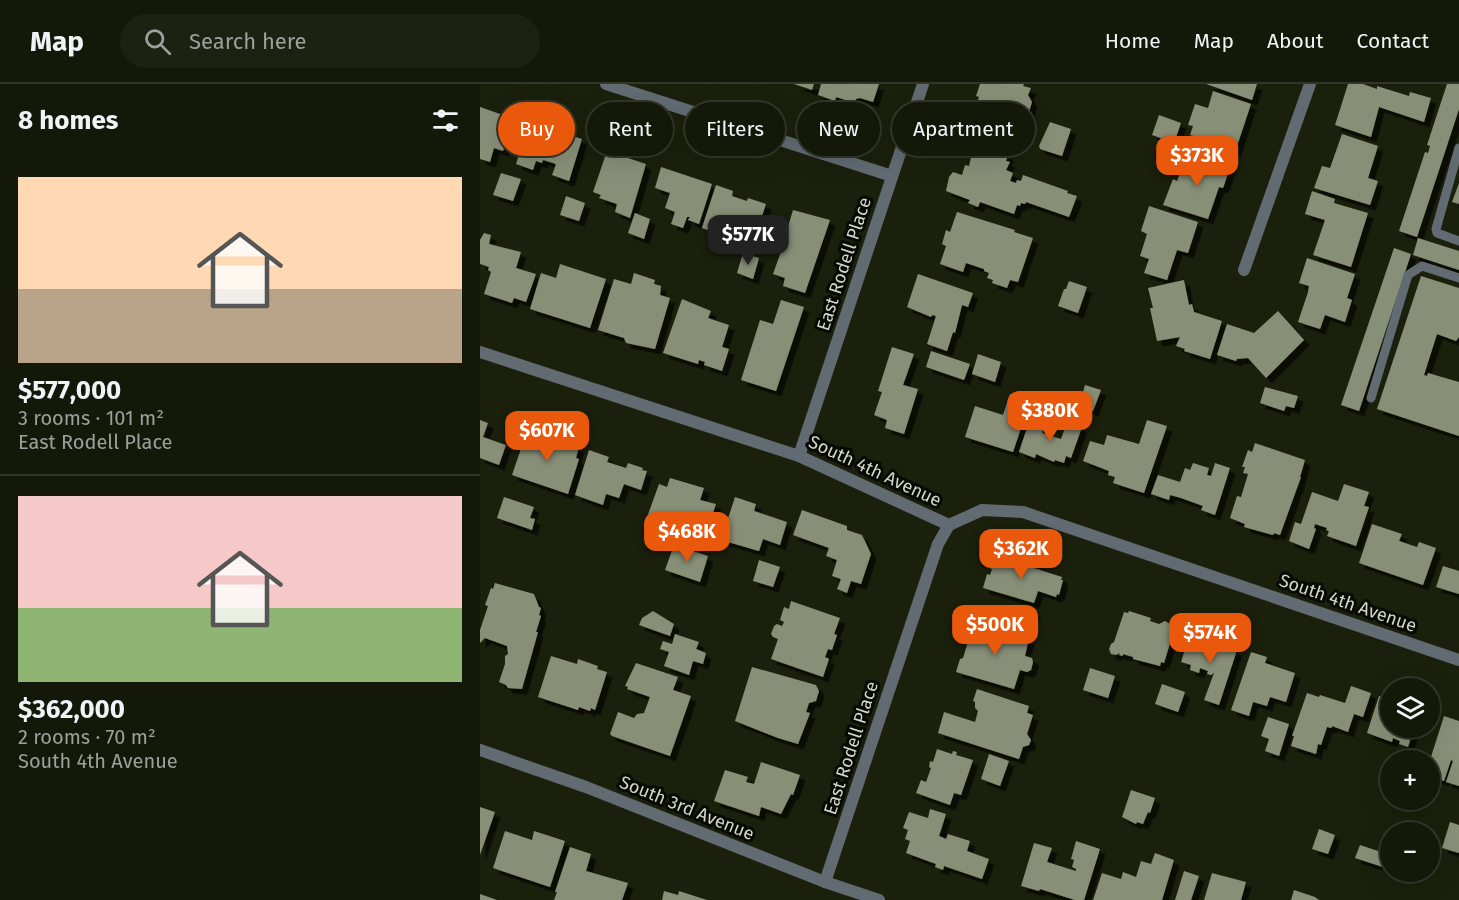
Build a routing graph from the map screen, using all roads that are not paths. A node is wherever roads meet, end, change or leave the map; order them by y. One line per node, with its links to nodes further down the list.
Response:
1 (606, 84): 5 (street)
2 (923, 84): 5 (street, East Rodell Place)
3 (1310, 84): 7 (street)
4 (1459, 148): 6 (lane)
5 (892, 176): 11 (street, East Rodell Place)
6 (1459, 241)
7 (1244, 270)
8 (1459, 278): 10 (lane)
9 (480, 352): 11 (street, South 4th Avenue)
10 (1371, 398)
11 (799, 456): 12 (street, South 4th Avenue)
12 (949, 525): 13 (street, South 4th Avenue); 15 (street, East Rodell Place)
13 (1459, 660)
14 (480, 750): 15 (street, South 3rd Avenue)
15 (825, 882): 16 (street, South 3rd Avenue)
16 (879, 900)

